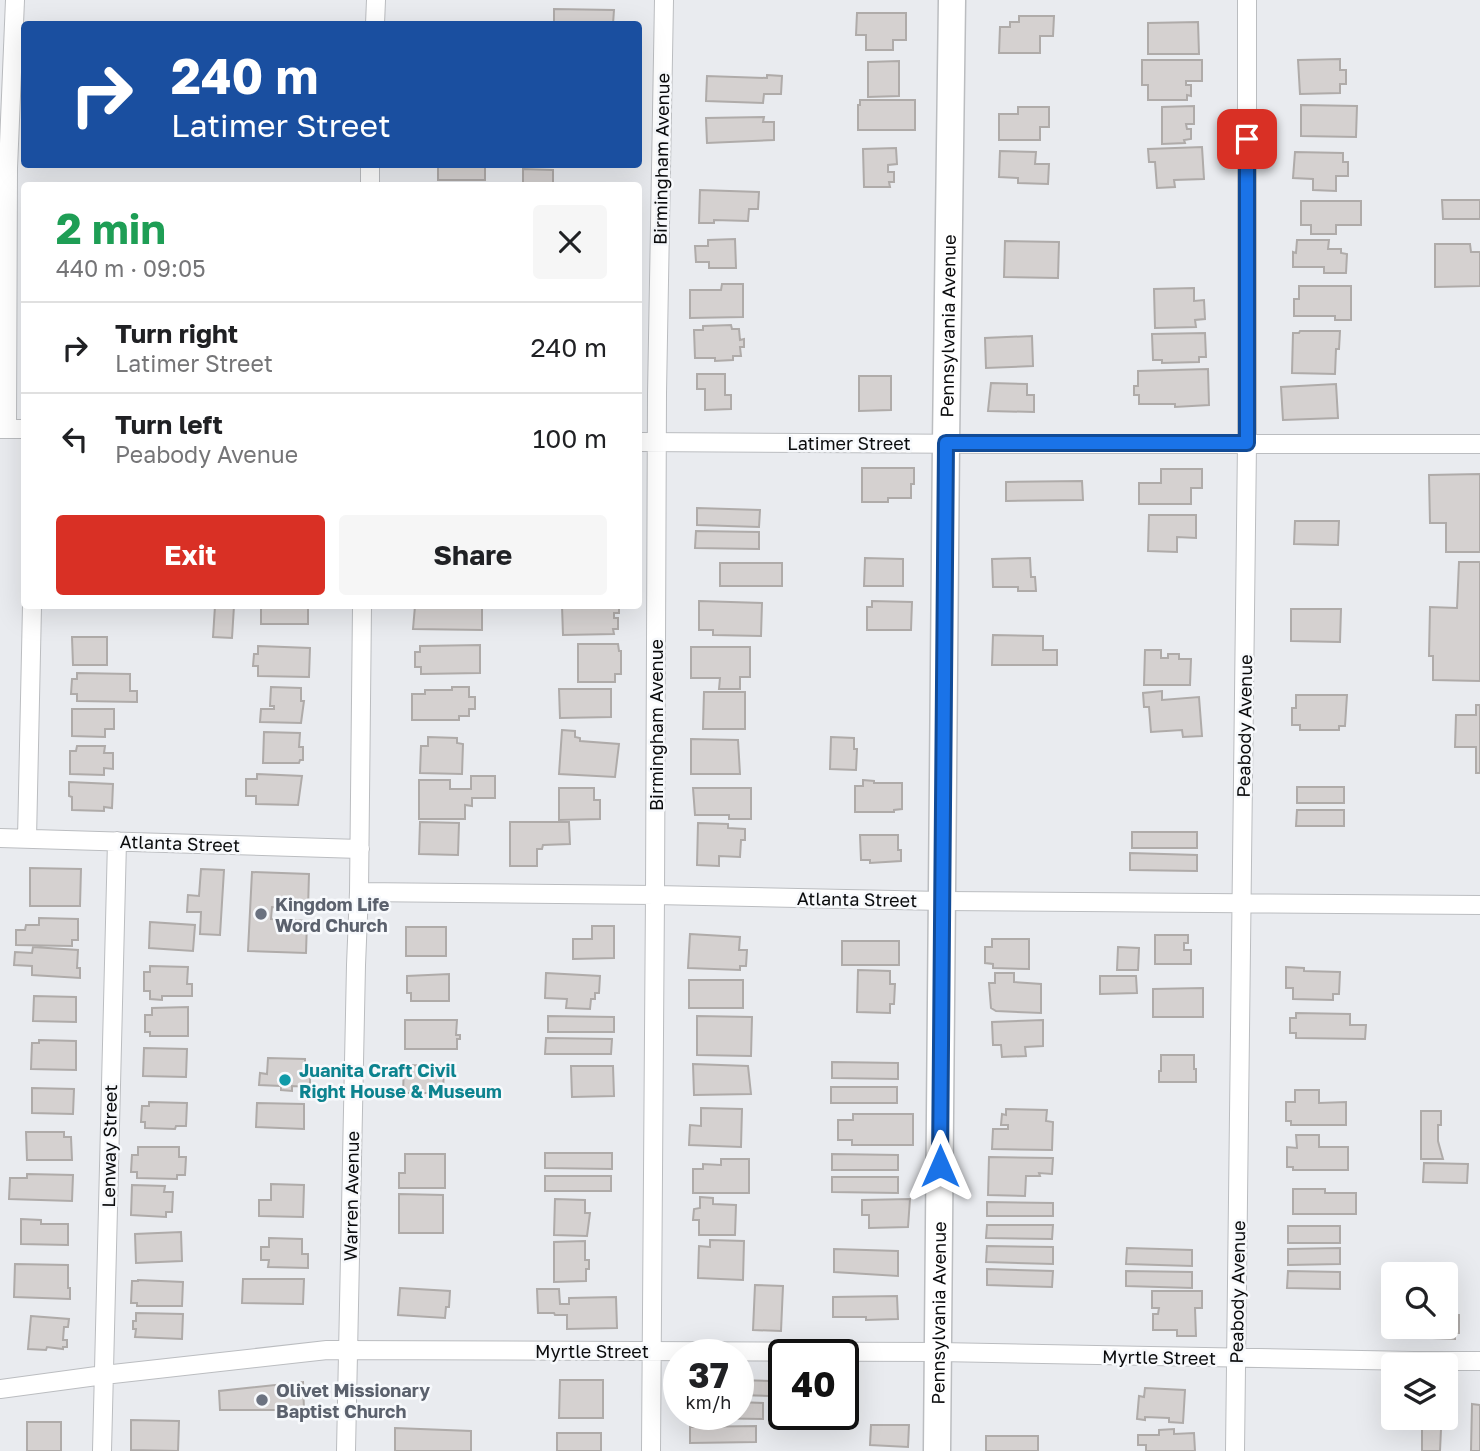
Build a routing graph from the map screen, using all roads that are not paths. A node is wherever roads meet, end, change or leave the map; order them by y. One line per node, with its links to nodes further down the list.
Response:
1 (15, 0): 7 (street)
2 (376, 0): 6 (street)
3 (664, 0): 9 (street, Birmingham Avenue)
4 (952, 0): 10 (street, Pennsylvania Avenue)
5 (1247, 0): 11 (street, Peabody Avenue)
6 (375, 21)
7 (11, 142): 8 (street)
8 (10, 429)
9 (648, 442): 10 (street, Latimer Street); 20 (street, Birmingham Avenue)
10 (946, 443): 11 (street, Latimer Street); 21 (street, Pennsylvania Avenue)
11 (1247, 443): 12 (street, Latimer Street); 22 (street, Peabody Avenue)
12 (1480, 444)
13 (32, 609): 16 (street)
14 (362, 609): 18 (street, Warren Avenue)
15 (0, 838): 16 (street, Atlanta Street)
16 (27, 839): 17 (street, Atlanta Street)
17 (117, 841): 18 (street, Atlanta Street); 29 (street, Lenway Street)
18 (360, 849): 19 (street, Warren Avenue)
19 (359, 892): 20 (street, Atlanta Street); 24 (street, Warren Avenue)
20 (655, 895): 21 (street, Atlanta Street); 25 (street, Birmingham Avenue)
21 (942, 901): 22 (street, Atlanta Street); 26 (street, Pennsylvania Avenue)
22 (1242, 903): 23 (street, Atlanta Street); 27 (street, Peabody Avenue)
23 (1480, 905)
24 (348, 1350): 25 (street, Myrtle Street); 29 (street, Myrtle Street); 32 (street, Warren Avenue)
25 (653, 1351): 26 (street, Myrtle Street); 33 (street, Birmingham Avenue)
26 (939, 1352): 27 (street, Myrtle Street); 34 (street, Pennsylvania Avenue)
27 (1236, 1358): 28 (street, Myrtle Street); 35 (street, Peabody Avenue)
28 (1480, 1361)
29 (104, 1375): 30 (street, Myrtle Street); 31 (street, Lenway Street)
30 (0, 1389)
31 (102, 1451)
32 (346, 1451)
33 (651, 1451)
34 (937, 1451)
35 (1235, 1451)

